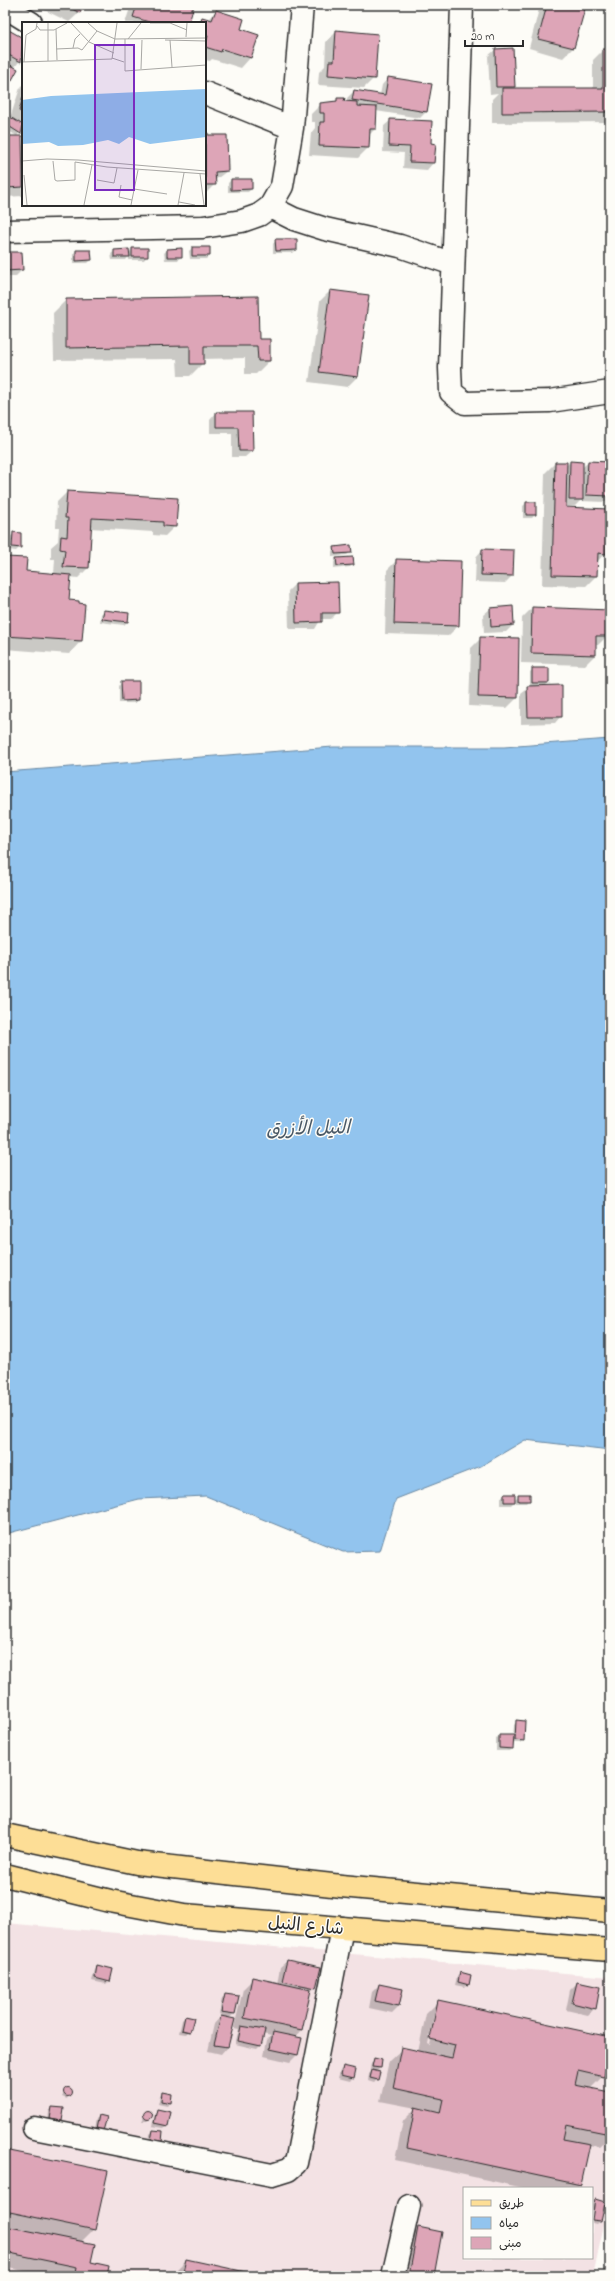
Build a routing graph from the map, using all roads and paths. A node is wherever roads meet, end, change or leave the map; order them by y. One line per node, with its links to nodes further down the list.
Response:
1 (302, 5): 6 (street)
2 (462, 5): 9 (street)
3 (5, 7): 4 (street)
4 (29, 22)
5 (206, 93): 6 (street)
6 (292, 128): 7 (street)
7 (270, 207): 8 (street); 9 (street)
8 (5, 231)
9 (453, 264): 10 (street)
10 (610, 392)
11 (5, 1835): 13 (main road)
12 (5, 1875): 14 (main road, شارع النيل)
13 (610, 1911)
14 (342, 1928): 15 (main road, شارع النيل); 16 (street)
15 (610, 1950)
16 (34, 2128)
17 (409, 2206): 18 (street)
18 (393, 2276)

